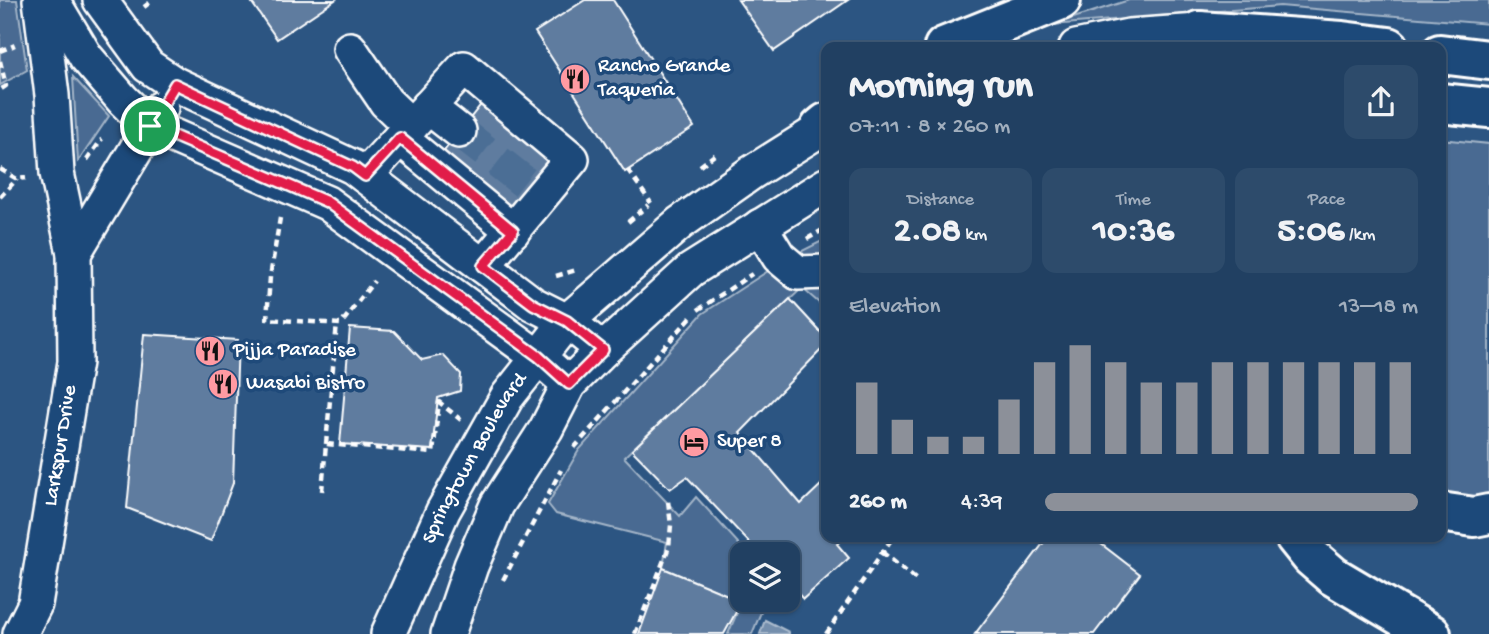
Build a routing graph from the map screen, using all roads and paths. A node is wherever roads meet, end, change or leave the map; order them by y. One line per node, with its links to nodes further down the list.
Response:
1 (40, 0): 37 (street, Larkspur Drive)
2 (52, 0): 20 (street)
3 (100, 0): 15 (street)
4 (153, 0): 6 (path)
5 (1061, 0): 8 (main road)
6 (141, 10)
7 (1199, 39): 9 (street); 10 (main road)
8 (956, 42)
9 (1100, 42)
10 (1350, 42)
11 (350, 49): 19 (street)
12 (1446, 55): 13 (main road)
13 (1489, 60)
14 (0, 61): 16 (path)
15 (175, 84): 20 (street); 27 (street)
16 (0, 90)
17 (1446, 104): 18 (main road)
18 (1489, 108)
19 (413, 123): 22 (street); 27 (street); 35 (street); 35 (street)
20 (150, 126): 37 (street); 45 (street)
21 (821, 127): 42 (street, Springtown Boulevard)
22 (459, 131)
23 (106, 133): 25 (path)
24 (0, 169): 29 (path)
25 (82, 169)
26 (628, 170): 32 (path)
27 (365, 176): 39 (street)
28 (29, 177): 29 (path)
29 (17, 179): 31 (path)
30 (821, 188): 34 (street, Springtown Boulevard)
31 (0, 197)
32 (651, 203)
33 (281, 215): 43 (path)
34 (760, 226): 38 (street); 44 (street, Springtown Boulevard)
35 (513, 231): 39 (street)
36 (821, 231): 38 (path)
37 (74, 253): 60 (street, Larkspur Drive)
38 (779, 257): 40 (street); 49 (path)
39 (483, 266): 42 (street)
40 (821, 272)
41 (374, 281): 43 (path)
42 (567, 321): 44 (street); 45 (street, Springtown Boulevard)
43 (337, 323): 48 (path)
44 (603, 350): 46 (street, Springtown Boulevard)
45 (538, 356): 46 (street); 61 (street, Springtown Boulevard)
46 (569, 384): 62 (street, Springtown Boulevard)
47 (461, 421): 48 (path)
48 (326, 444): 51 (path)
49 (572, 451)
50 (565, 462): 59 (path)
51 (322, 491)
52 (668, 501): 63 (path)
53 (1446, 513): 54 (main road)
54 (1489, 514)
55 (890, 542): 57 (path)
56 (1299, 542): 65 (main road)
57 (883, 552): 58 (path); 64 (path)
58 (919, 582)
59 (499, 588)
60 (20, 634)
61 (388, 634)
62 (448, 634)
63 (635, 634)
64 (826, 634)
65 (1431, 634)

